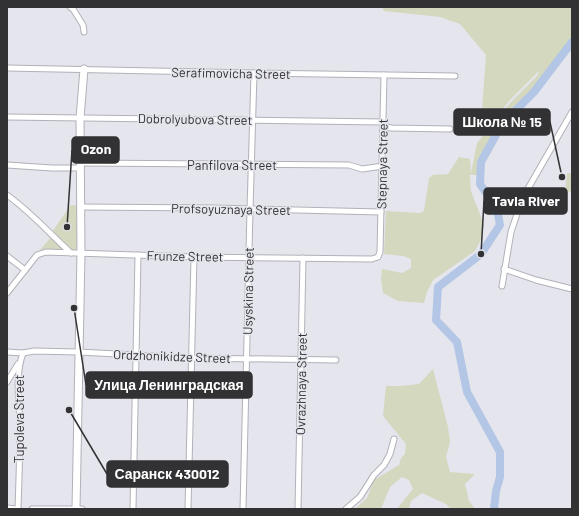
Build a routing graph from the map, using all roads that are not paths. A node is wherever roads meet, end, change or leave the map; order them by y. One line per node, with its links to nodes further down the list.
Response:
1 (70, 7): 2 (street)
2 (84, 32)
3 (7, 68): 4 (street, Serafimovicha Street)
4 (84, 70): 5 (street, Serafimovicha Street); 10 (street)
5 (254, 73): 6 (street, Serafimovicha Street); 11 (street, Usyskina Street)
6 (384, 76): 7 (street, Serafimovicha Street); 12 (street, Stepnaya Street)
7 (455, 76)
8 (572, 112): 30 (street)
9 (7, 117): 10 (street, Dobrolyubova Street)
10 (80, 118): 11 (street, Dobrolyubova Street); 15 (street)
11 (253, 120): 12 (street, Dobrolyubova Street); 16 (street, Usyskina Street)
12 (383, 124): 13 (street, Dobrolyubova Street); 17 (street, Stepnaya Street)
13 (450, 129)
14 (7, 165): 15 (street, Panfilova Street)
15 (80, 165): 16 (street, Panfilova Street); 19 (street)
16 (251, 165): 17 (street, Panfilova Street); 20 (street, Usyskina Street)
17 (383, 166): 21 (street, Stepnaya Street)
18 (7, 195): 23 (street)
19 (80, 207): 20 (street, Profsoyuznaya Street); 24 (street)
20 (250, 210): 21 (street, Profsoyuznaya Street); 28 (street, Usyskina Street)
21 (381, 212): 22 (street, Stepnaya Street)
22 (380, 252): 29 (street, Frunze Street)
23 (72, 253): 24 (street, Frunze Street); 31 (street, Frunze Street)
24 (81, 254): 25 (street, Frunze Street); 36 (street)
25 (138, 255): 27 (street, Frunze Street); 38 (street)
26 (7, 256): 31 (street)
27 (194, 257): 28 (street, Frunze Street); 39 (street)
28 (249, 257): 29 (street, Frunze Street); 40 (street, Usyskina Street)
29 (303, 258): 41 (street, Ovrazhnaya Street)
30 (504, 268): 32 (street); 33 (street)
31 (25, 270): 34 (street, Frunze Street)
32 (502, 286)
33 (572, 289)
34 (7, 294)
35 (7, 352): 37 (street, Ordzhonikidze Street)
36 (79, 352): 37 (street, Ordzhonikidze Street); 38 (street, Ordzhonikidze Street); 49 (street)
37 (23, 353): 43 (street, Tupoleva Street)
38 (136, 355): 39 (street, Ordzhonikidze Street); 51 (street)
39 (192, 358): 40 (street, Ordzhonikidze Street); 52 (street)
40 (246, 359): 41 (street, Ordzhonikidze Street); 53 (street, Usyskina Street)
41 (302, 360): 42 (street, Ordzhonikidze Street); 54 (street, Ovrazhnaya Street)
42 (336, 360)
43 (20, 362): 44 (street); 47 (street, Tupoleva Street)
44 (7, 382)
45 (394, 439): 55 (street)
46 (7, 508): 47 (street)
47 (17, 509)
48 (32, 509): 49 (street)
49 (76, 509): 50 (street)
50 (82, 509)
51 (132, 509)
52 (188, 509)
53 (243, 509)
54 (298, 509)
55 (346, 509)

